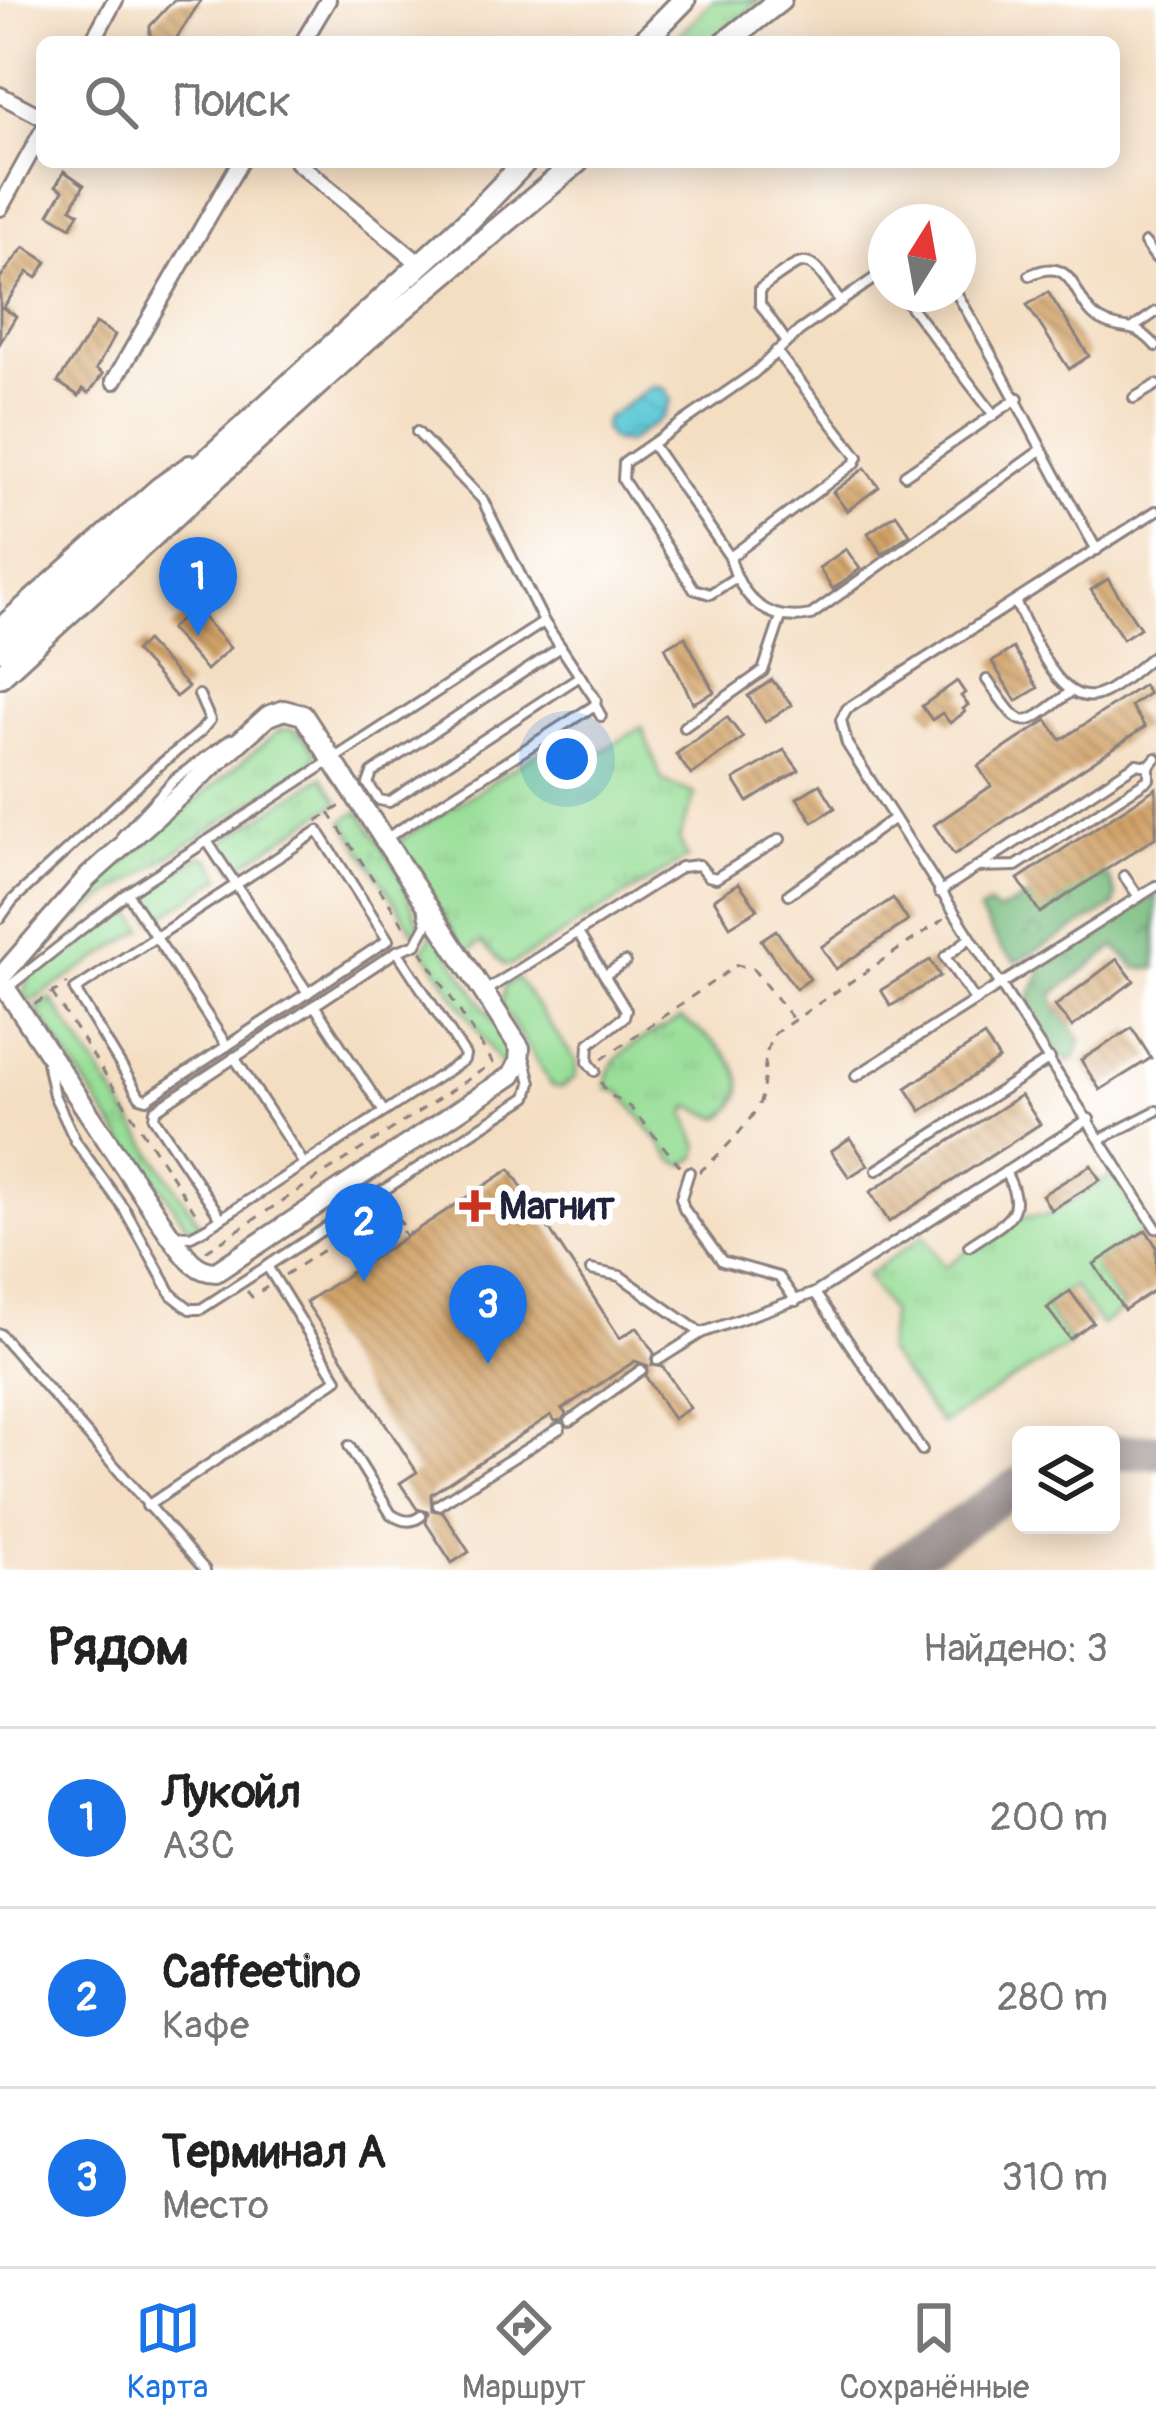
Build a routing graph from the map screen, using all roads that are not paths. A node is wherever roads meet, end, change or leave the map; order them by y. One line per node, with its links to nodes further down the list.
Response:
1 (115, 0): 5 (street)
2 (328, 0): 6 (street)
3 (684, 0): 7 (main road)
4 (779, 0): 8 (main road)
5 (95, 36)
6 (307, 36)
7 (649, 36)
8 (734, 36)
9 (0, 95): 10 (street)
10 (36, 114)
11 (36, 143): 16 (street)
12 (237, 168): 30 (street)
13 (304, 168): 19 (street)
14 (519, 168): 19 (main road)
15 (570, 168): 51 (main road)
16 (0, 208)
17 (1145, 243): 18 (lane)
18 (1156, 259)
19 (420, 264): 35 (main road)
20 (1030, 274): 26 (lane)
21 (868, 283): 22 (lane)
22 (840, 302): 27 (lane); 27 (lane)
23 (915, 312): 34 (lane)
24 (968, 312): 32 (lane)
25 (1156, 312): 26 (lane)
26 (1133, 328): 28 (lane)
27 (786, 341): 29 (lane)
28 (1156, 346)
29 (776, 350): 37 (lane); 42 (lane)
30 (114, 381)
31 (1156, 385): 33 (lane)
32 (1018, 398): 34 (lane); 38 (lane)
33 (1134, 398)
34 (994, 415): 39 (lane)
35 (243, 428): 47 (street); 49 (main road)
36 (417, 432): 46 (lane)
37 (652, 444): 42 (lane); 43 (lane)
38 (1041, 450): 41 (lane); 45 (lane)
39 (905, 476)
40 (1156, 511): 41 (lane)
41 (1097, 550): 44 (lane)
42 (730, 557): 43 (lane)
43 (735, 578): 45 (lane)
44 (1015, 602): 54 (lane); 61 (lane)
45 (781, 617): 58 (lane)
46 (544, 622): 48 (lane); 59 (lane)
47 (0, 628)
48 (561, 647): 52 (lane); 52 (lane)
49 (0, 650)
50 (1156, 654): 54 (lane)
51 (0, 676)
52 (580, 676): 56 (lane)
53 (987, 680): 54 (lane)
54 (1069, 693)
55 (200, 695): 74 (lane)
56 (595, 705): 57 (lane); 63 (lane)
57 (602, 716)
58 (684, 727)
59 (332, 760): 63 (street); 64 (lane); 82 (street)
60 (1153, 762): 65 (lane); 65 (lane)
61 (893, 819): 70 (lane); 71 (lane)
62 (780, 839): 75 (lane)
63 (384, 840): 73 (street)
64 (207, 841): 67 (lane); 69 (lane)
65 (975, 867): 70 (lane)
66 (1124, 875): 72 (lane)
67 (235, 884): 76 (lane); 84 (lane); 84 (lane)
68 (1156, 886): 72 (lane)
69 (127, 892): 76 (lane); 82 (lane)
70 (939, 892): 77 (lane)
71 (789, 894)
72 (1138, 897): 81 (lane)
73 (422, 899): 78 (lane); 83 (street)
74 (0, 918)
75 (578, 933): 80 (lane); 83 (lane)
76 (156, 937): 87 (lane); 87 (lane)
77 (970, 938): 81 (lane); 85 (lane)
78 (397, 951): 86 (lane); 95 (lane)
79 (625, 962): 80 (lane)
80 (605, 975): 92 (lane)
81 (1000, 983): 85 (lane); 91 (lane)
82 (2, 985): 88 (street)
83 (484, 992): 89 (street)
84 (308, 993): 87 (lane)
85 (975, 1000): 93 (lane)
86 (314, 1005): 90 (lane); 95 (lane)
87 (227, 1046)
88 (44, 1048): 104 (street); 106 (lane)
89 (520, 1048): 104 (street); 106 (lane)
90 (234, 1057): 98 (lane); 102 (lane)
91 (1050, 1059): 96 (lane); 99 (lane)
92 (595, 1071)
93 (856, 1076)
94 (1156, 1111): 97 (lane)
95 (384, 1112): 98 (lane)
96 (1089, 1120): 97 (lane); 101 (lane)
97 (1101, 1139): 103 (lane)
98 (304, 1164): 102 (lane)
99 (877, 1170)
100 (689, 1172): 109 (lane)
101 (1005, 1172): 105 (lane); 108 (lane)
102 (221, 1218): 104 (lane)
103 (1156, 1228)
104 (170, 1234)
105 (969, 1246)
106 (266, 1266): 119 (lane)
107 (591, 1270): 110 (lane)
108 (815, 1293): 109 (lane); 117 (lane)
109 (796, 1301): 110 (lane)
110 (701, 1333): 112 (lane)
111 (0, 1334): 119 (lane)
112 (658, 1360)
113 (641, 1370): 114 (lane)
114 (570, 1421)
115 (560, 1428): 118 (lane)
116 (350, 1446): 120 (lane)
117 (922, 1450)
118 (438, 1505)
119 (147, 1506): 121 (lane)
120 (422, 1516)
121 (205, 1570)

